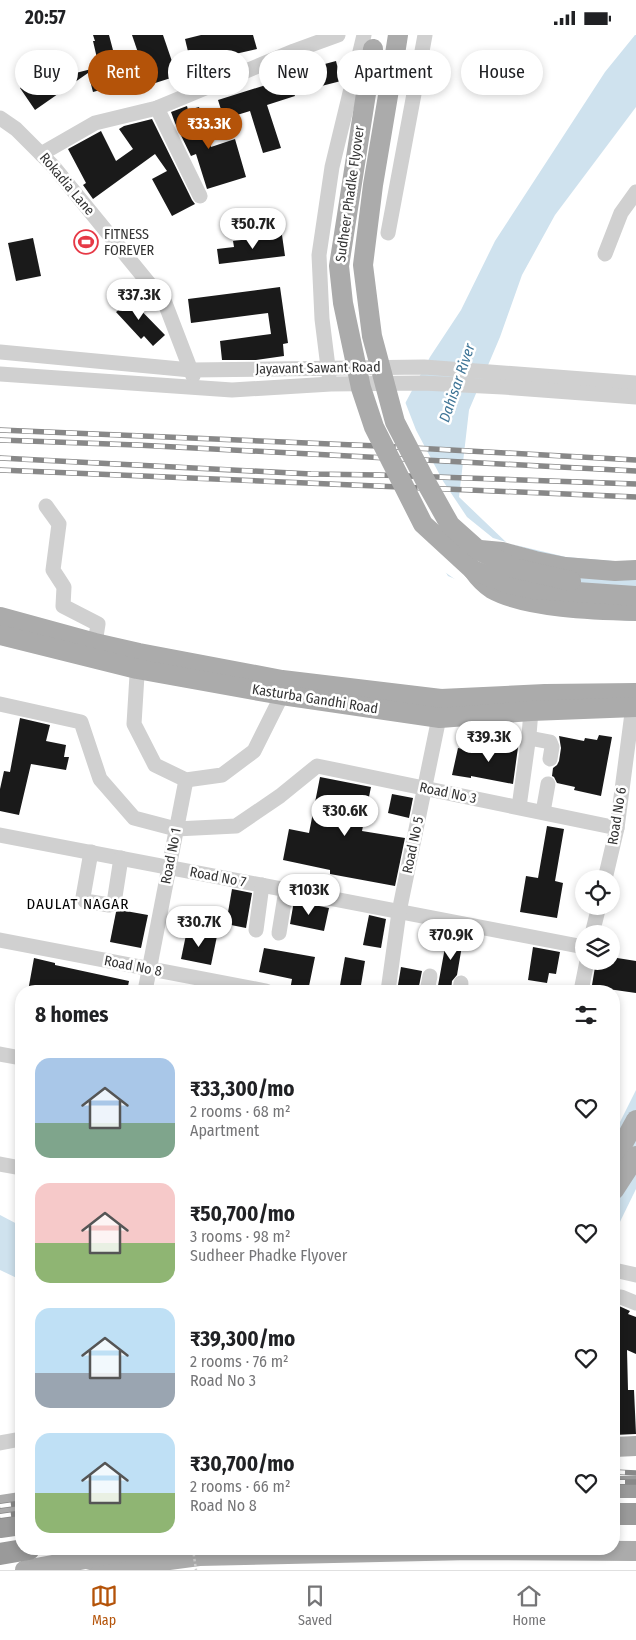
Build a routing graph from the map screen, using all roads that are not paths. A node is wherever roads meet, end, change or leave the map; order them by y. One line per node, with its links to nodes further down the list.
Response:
1 (338, 35): 5 (street)
2 (426, 35): 10 (street)
3 (371, 40): 13 (main road, Sudheer Phadke Flyover, bridge); 13 (street)
4 (397, 44): 22 (main road, Sudheer Phadke Flyover, bridge)
5 (157, 108): 7 (street); 9 (street)
6 (0, 118): 7 (street, Rokadia Lane)
7 (42, 154): 14 (street, Rokadia Lane)
8 (636, 192): 11 (street)
9 (200, 196)
10 (388, 233)
11 (605, 254)
12 (0, 352): 14 (street, Jayavant Sawant Road)
13 (340, 363): 14 (street, Jayavant Sawant Road); 16 (street, Jayavant Sawant Road); 18 (street); 23 (main road, Sudheer Phadke Flyover, bridge)
14 (191, 369): 19 (street, Rokadia Lane)
15 (0, 374): 19 (street, Jayavant Sawant Road)
16 (506, 380): 17 (street, Jayavant Sawant Road); 18 (street, Jayavant Sawant Road); 20 (street, Jayavant Sawant Road)
17 (636, 383)
18 (331, 384): 19 (street, Jayavant Sawant Road)
19 (195, 387)
20 (636, 397)
21 (46, 506): 30 (street)
22 (478, 550): 24 (main road); 25 (main road, Sudheer Phadke Flyover, bridge)
23 (472, 570): 26 (main road, Sudheer Phadke Flyover, bridge); 27 (main road)
24 (636, 570)
25 (636, 586)
26 (636, 596)
27 (636, 611)
28 (0, 617): 30 (main road, Kasturba Gandhi Road)
29 (0, 635): 31 (main road, Kasturba Gandhi Road)
30 (95, 643): 31 (main road, Kasturba Gandhi Road)
31 (138, 661): 32 (main road, Kasturba Gandhi Road); 39 (street)
32 (282, 687): 36 (main road, Kasturba Gandhi Road); 39 (street)
33 (635, 700): 35 (main road, Kasturba Gandhi Road); 44 (street, Road No 6)
34 (0, 704): 45 (street, Road No 3)
35 (540, 705): 36 (main road, Kasturba Gandhi Road); 37 (street)
36 (441, 709): 40 (street, Road No 5)
37 (529, 738): 38 (street); 41 (street)
38 (550, 759)
39 (186, 780): 45 (street, Road No 1)
40 (426, 789): 42 (street, Road No 3); 45 (street, Road No 3); 53 (street, Road No 5)
41 (521, 789): 42 (street); 43 (street)
42 (519, 807): 43 (street, Road No 3)
43 (543, 812): 44 (street, Road No 3)
44 (617, 828): 50 (street, Road No 6)
45 (176, 829): 49 (street, Road No 1)
46 (0, 835): 47 (street, Road No 7)
47 (91, 855): 48 (street, Road No 7); 48 (street)
48 (121, 861): 49 (street, Road No 7)
49 (169, 867): 51 (street, Road No 7); 58 (street, Road No 1)
50 (607, 870)
51 (262, 888): 52 (street, Road No 7); 54 (street)
52 (285, 893): 53 (street, Road No 7); 55 (street)
53 (399, 912): 57 (street, Road No 7); 63 (street, Road No 5)
54 (256, 930)
55 (279, 933)
56 (0, 940): 58 (street, Road No 8)
57 (575, 945)
58 (150, 970): 61 (street, Road No 1); 62 (street, Road No 8)
59 (584, 970): 65 (street)
60 (430, 976): 64 (street)
61 (146, 985)
62 (233, 985)
63 (389, 985)
64 (428, 985)
65 (582, 985)
66 (0, 1054): 67 (street)
67 (15, 1057)
68 (636, 1120): 69 (main road)
69 (620, 1149)
70 (636, 1156): 73 (main road)
71 (0, 1164): 72 (street)
72 (15, 1168)
73 (620, 1181)
74 (620, 1271): 75 (street)
75 (636, 1275)
76 (620, 1299): 77 (street)
77 (636, 1303)
78 (620, 1439): 79 (street)
79 (636, 1439)
80 (15, 1440): 81 (street)
81 (0, 1443)
82 (636, 1446): 83 (main road)
83 (620, 1447)
84 (620, 1487): 85 (highway)
85 (636, 1487)
86 (15, 1503): 87 (main road)
87 (0, 1505)
88 (620, 1514): 89 (highway)
89 (636, 1514)
90 (15, 1525): 91 (highway)
91 (0, 1527)
92 (15, 1551): 95 (highway)
93 (620, 1551): 94 (main road)
94 (636, 1551)
95 (0, 1553)
96 (108, 1555): 98 (main road)
97 (253, 1555): 98 (main road)
98 (87, 1559): 99 (main road)
99 (25, 1570)

